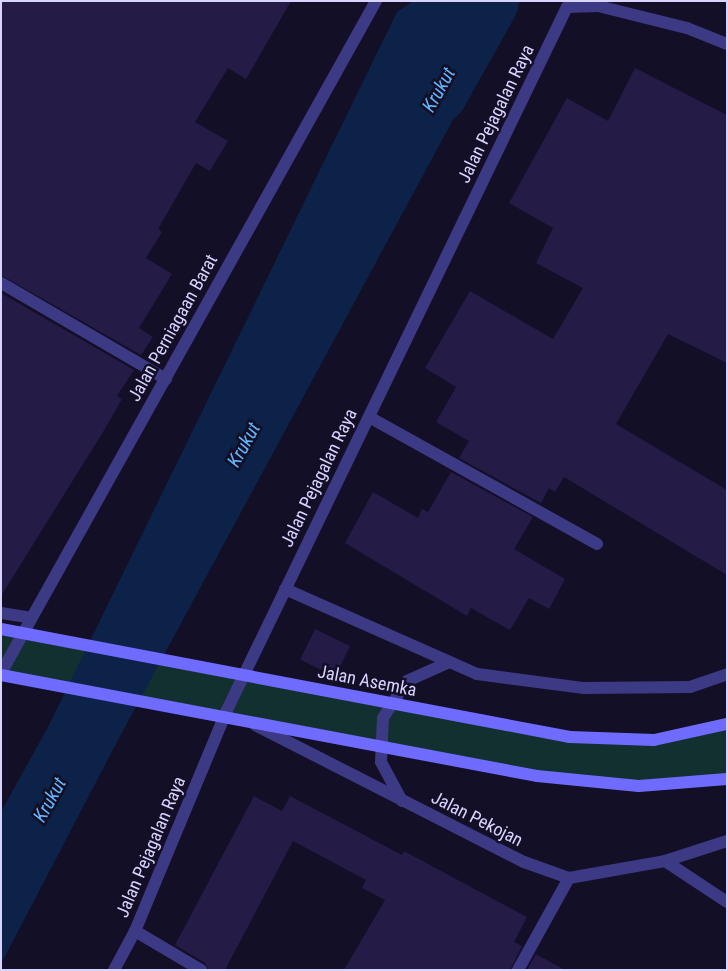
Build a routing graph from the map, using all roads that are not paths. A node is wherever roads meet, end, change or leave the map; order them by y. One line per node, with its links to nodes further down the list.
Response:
1 (376, 1): 5 (street, Jalan Perniagaan Barat)
2 (565, 4): 3 (street); 6 (street, Jalan Pejagalan Raya)
3 (727, 44)
4 (1, 283): 5 (street)
5 (166, 378): 10 (street, Jalan Perniagaan Barat)
6 (369, 417): 7 (street); 8 (street, Jalan Pejagalan Raya)
7 (597, 544)
8 (284, 589): 12 (street); 15 (street, Jalan Pejagalan Raya)
9 (1, 613): 10 (street)
10 (31, 618): 13 (street, Jalan Perniagaan Barat)
11 (1, 630): 16 (main road, Jalan Asemka, bridge)
12 (447, 663): 14 (street); 18 (street)
13 (1, 674): 17 (main road, bridge)
14 (727, 674)
15 (227, 710): 18 (street, Jalan Pekojan); 23 (street, Jalan Pejagalan Raya)
16 (727, 724)
17 (727, 779)
18 (402, 801): 21 (street, Jalan Pekojan)
19 (727, 841): 20 (street, Jalan Pekojan)
20 (665, 861): 21 (street, Jalan Pekojan); 22 (street)
21 (569, 878): 26 (street)
22 (727, 902)
23 (134, 931): 24 (street, Jalan Pejagalan Raya); 25 (street)
24 (114, 970)
25 (201, 970)
26 (518, 970)

